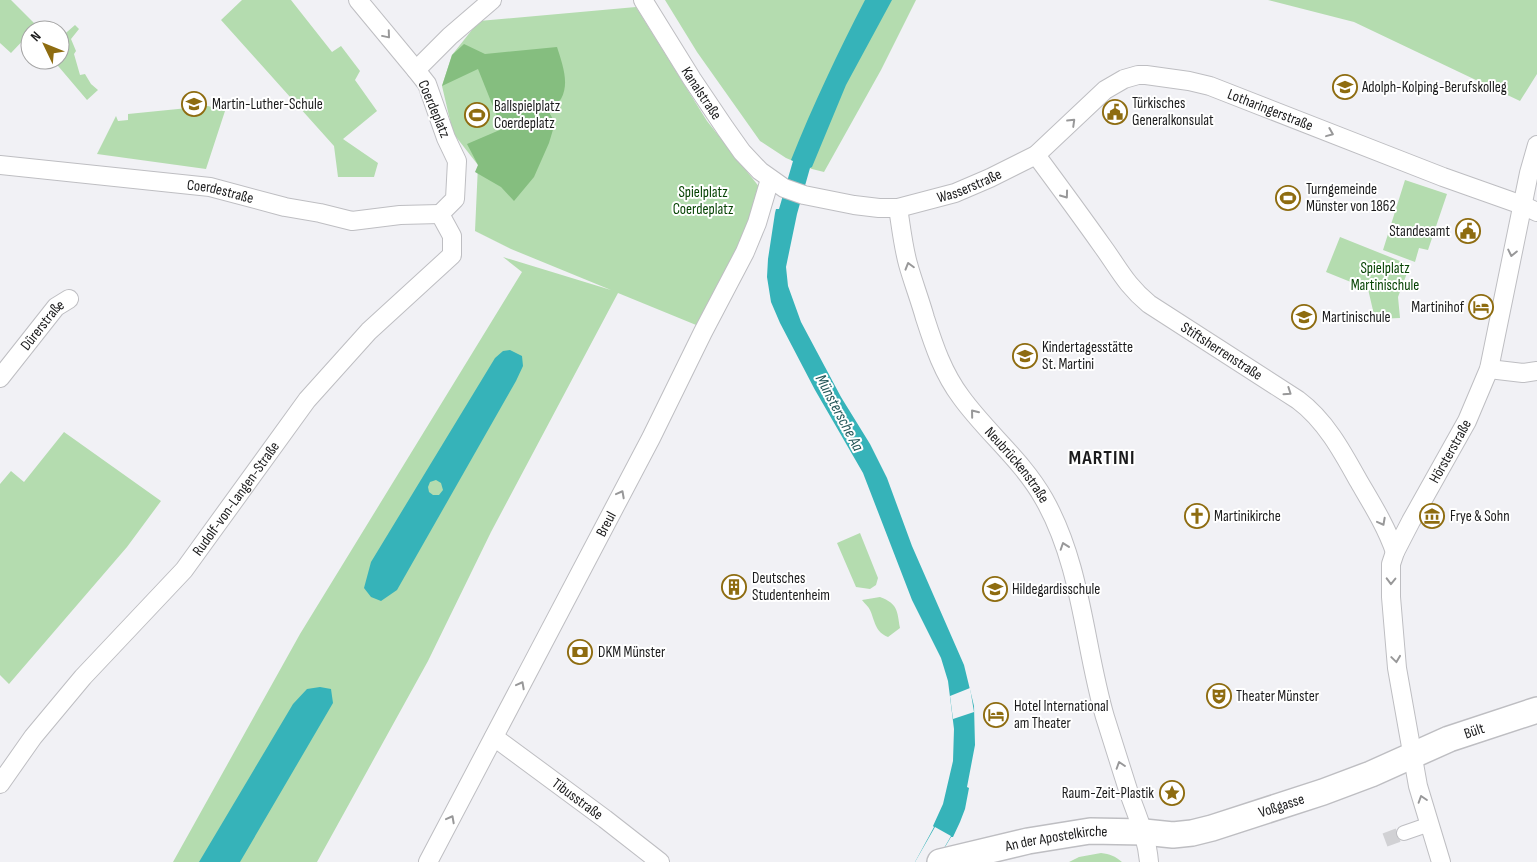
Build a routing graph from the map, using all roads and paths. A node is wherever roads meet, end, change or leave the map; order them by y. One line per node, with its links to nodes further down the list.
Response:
1 (358, 0): 4 (street, one-way to 4)
2 (492, 0): 4 (street, Coerdeplatz)
3 (643, 0): 8 (street, Kanalstraße)
4 (416, 70): 11 (street, Coerdeplatz)
5 (1537, 145): 10 (street, Hörsterstraße)
6 (1036, 155): 9 (street, Wasserstraße); 10 (street, Lotharingerstraße, one-way to 10); 16 (street, Stiftsherrenstraße, one-way to 16)
7 (0, 165): 11 (street, Coerdestraße)
8 (777, 183): 9 (street); 18 (street, Breul, one-way to 8)
9 (898, 208): 23 (street, Neubrückenstraße, one-way to 9)
10 (1530, 209): 13 (street, Hörsterstraße, one-way to 13)
11 (440, 214): 20 (street, Rudolf-von-Langen-Straße)
12 (69, 299): 15 (street, Dürerstraße)
13 (1489, 369): 14 (street); 16 (street, Hörsterstraße)
14 (1537, 371)
15 (0, 378)
16 (1395, 552): 19 (street, Hörsterstraße, one-way to 19)
17 (1537, 710): 19 (main road, Bült)
18 (494, 737): 24 (street, Breul, one-way to 18); 25 (street, Tibusstraße)
19 (1413, 756): 21 (street, Hörsterstraße, one-way to 19); 23 (main road, Voßgasse)
20 (2, 777)
21 (1430, 824): 22 (street); 27 (street, Hörsterstraße)
22 (1404, 833)
23 (1147, 848): 26 (main road, An der Apostelkirche)
24 (428, 862)
25 (660, 862)
26 (940, 862)
27 (1441, 862)

